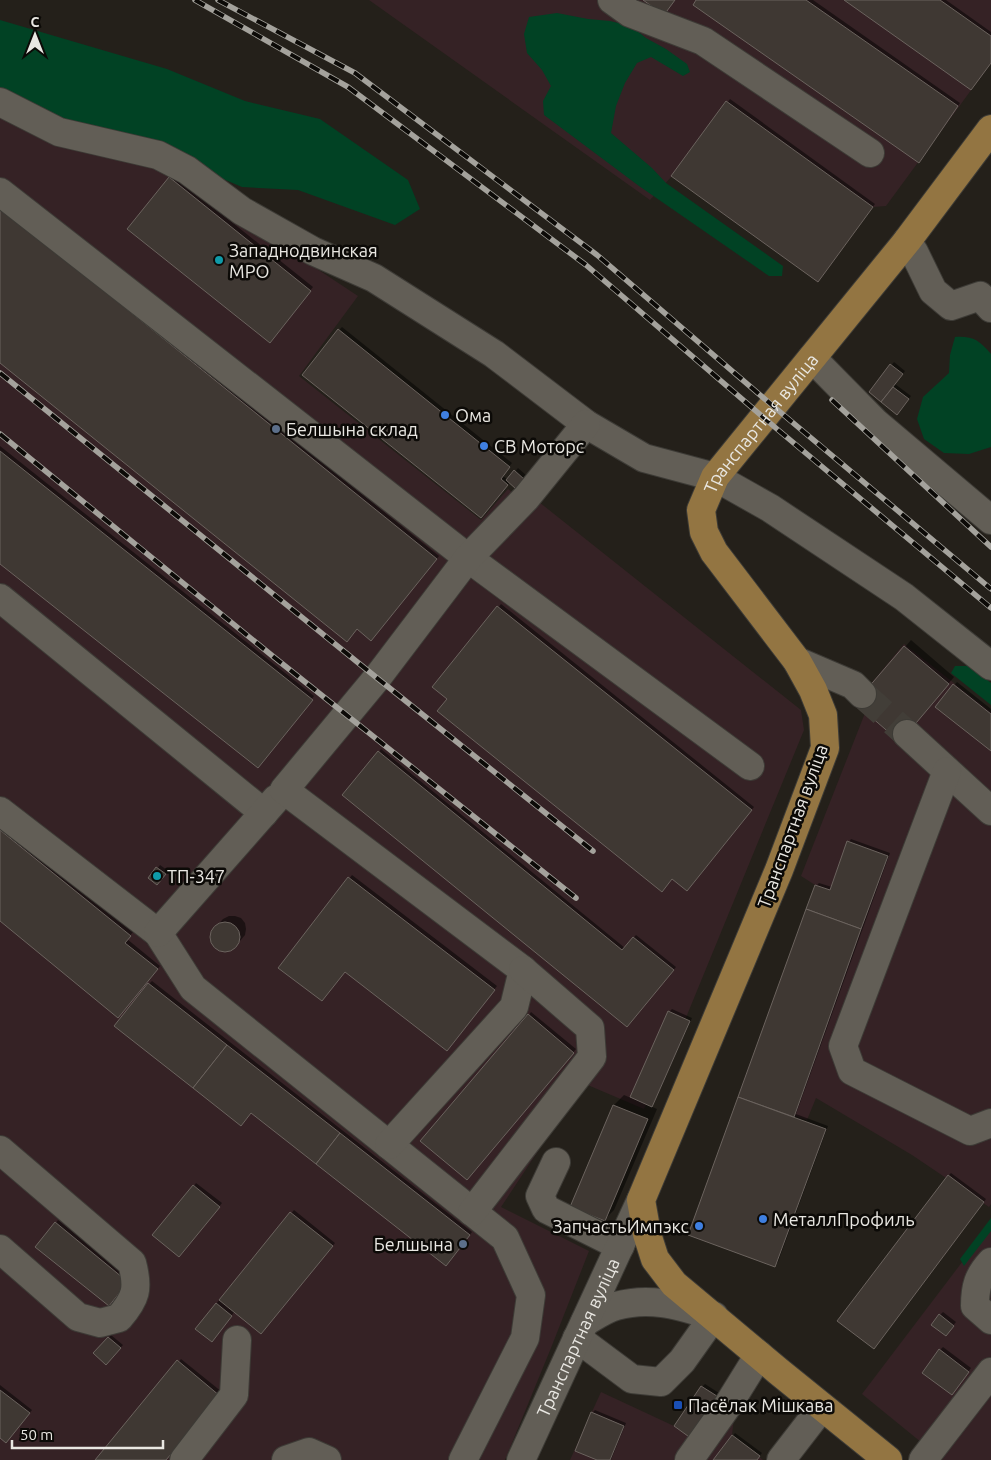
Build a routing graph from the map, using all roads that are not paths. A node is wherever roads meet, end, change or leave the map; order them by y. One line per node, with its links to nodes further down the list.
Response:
1 (612, 0): 4 (street)
2 (0, 102): 9 (street)
3 (991, 129): 6 (main road, Транспартная вуліца)
4 (870, 153)
5 (0, 192): 12 (street)
6 (907, 241): 7 (street); 8 (main road, Транспартная вуліца)
7 (991, 308)
8 (812, 358): 10 (main road, Транспартная вуліца); 11 (street)
9 (586, 424): 10 (street); 12 (street)
10 (715, 477): 14 (main road, Транспартная вуліца); 15 (street)
11 (991, 520)
12 (468, 558): 18 (street); 20 (street)
13 (0, 598): 23 (street)
14 (796, 661): 16 (street); 30 (main road, Транспартная вуліца)
15 (991, 666)
16 (862, 694)
17 (907, 734): 19 (street)
18 (750, 766)
19 (947, 770): 22 (street); 26 (street)
20 (284, 790): 23 (street); 25 (street)
21 (0, 811): 24 (street)
22 (991, 811)
23 (264, 813): 24 (street)
24 (158, 933): 27 (street)
25 (523, 970): 27 (street); 31 (street)
26 (991, 1123)
27 (389, 1145): 31 (street)
28 (0, 1150): 33 (street)
29 (556, 1162): 32 (street)
30 (641, 1200): 32 (street, Транспартная вуліца); 35 (main road)
31 (472, 1212): 46 (street)
32 (620, 1246): 37 (street, Транспартная вуліца)
33 (0, 1249)
34 (991, 1262): 36 (street)
35 (714, 1316): 37 (street); 37 (street); 39 (main road)
36 (991, 1320)
37 (581, 1330): 47 (street, Транспартная вуліца)
38 (237, 1340): 43 (street)
39 (759, 1355): 41 (main road); 48 (street)
40 (991, 1372): 50 (street)
41 (822, 1407): 42 (street); 49 (main road)
42 (786, 1458)
43 (184, 1460)
44 (286, 1460): 45 (street)
45 (328, 1460)
46 (463, 1460)
47 (521, 1460)
48 (689, 1460)
49 (888, 1460)
50 (923, 1460)

